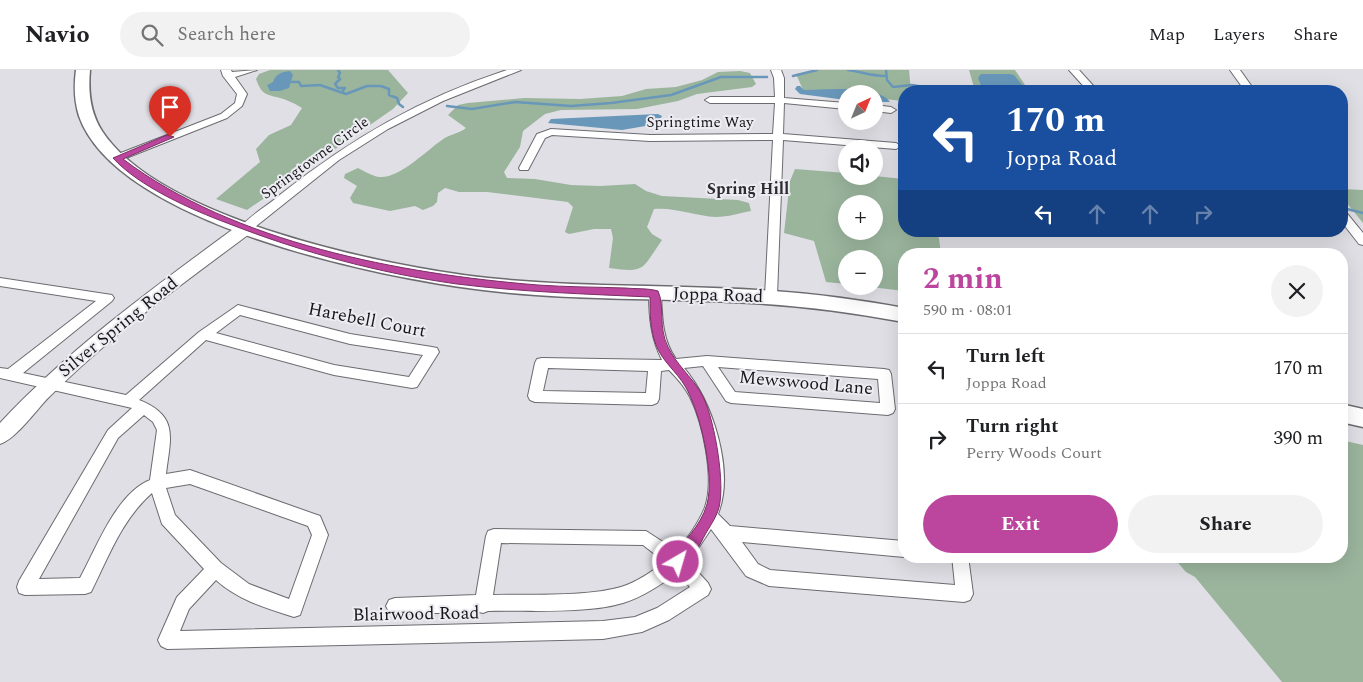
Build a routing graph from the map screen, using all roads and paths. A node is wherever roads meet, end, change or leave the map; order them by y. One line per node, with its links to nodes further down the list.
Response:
1 (83, 70): 17 (main road, Joppa Road)
2 (252, 70): 7 (street)
3 (516, 70): 20 (street, Springtowne Circle)
4 (776, 70): 11 (street)
5 (1074, 70): 8 (street)
6 (1235, 70): 9 (street)
7 (227, 73): 17 (street)
8 (1088, 85)
9 (1246, 85)
10 (710, 100): 11 (street)
11 (780, 100): 12 (street); 15 (street)
12 (838, 105)
13 (883, 109): 14 (street)
14 (891, 110)
15 (778, 137): 16 (street, Springtime Way); 18 (street, Springtime Way); 24 (street)
16 (896, 146)
17 (117, 158): 20 (main road, Joppa Road)
18 (524, 168)
19 (1348, 222): 21 (street)
20 (246, 228): 23 (main road, Joppa Road); 31 (main road, Silver Spring Road)
21 (1363, 241)
22 (0, 282): 30 (street)
23 (655, 293): 24 (main road, Joppa Road); 28 (street)
24 (771, 296): 25 (main road, Joppa Road)
25 (898, 314)
26 (204, 335): 26 (street, Harebell Court); 32 (street, Harebell Court)
27 (707, 361): 27 (street, Mewswood Lane); 28 (street, Mewswood Lane)
28 (672, 364): 29 (street, Mewswood Lane); 37 (street)
29 (655, 366): 29 (street, Mewswood Lane)
30 (4, 375): 31 (street)
31 (49, 383): 32 (street); 35 (main road, Silver Spring Road)
32 (135, 404): 36 (street); 36 (street, Harebell Court)
33 (1348, 415): 34 (main road)
34 (1363, 418)
35 (0, 436)
36 (157, 484): 42 (street); 42 (street)
37 (709, 515): 38 (street); 40 (street)
38 (726, 533): 39 (street); 41 (street)
39 (898, 548)
40 (678, 562): 42 (street, Blairwood Road); 43 (street); 43 (street)
41 (961, 563)
42 (215, 569)
43 (483, 605): 44 (street)
44 (396, 606)

